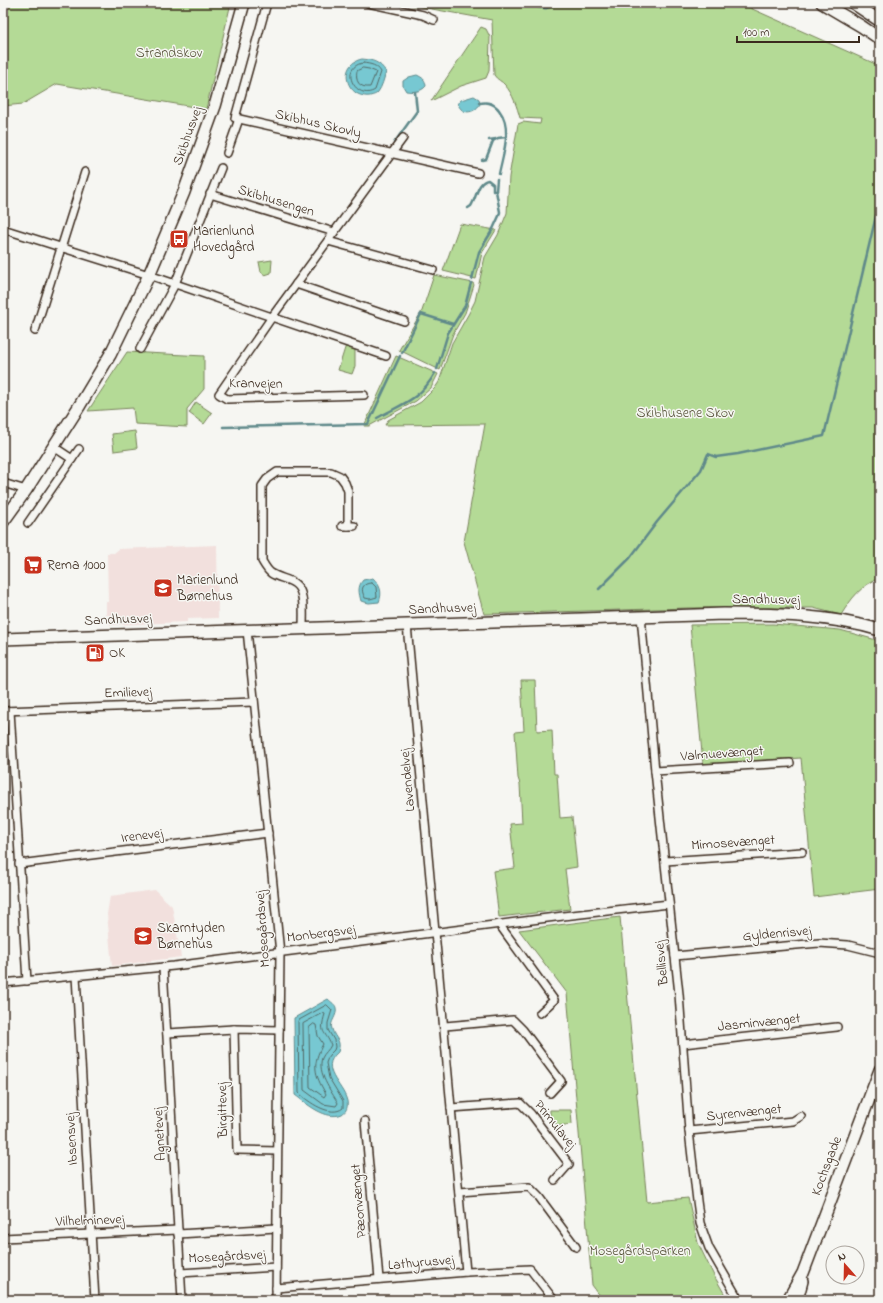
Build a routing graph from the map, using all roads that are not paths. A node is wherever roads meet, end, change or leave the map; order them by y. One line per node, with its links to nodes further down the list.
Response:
1 (244, 3): 22 (street, Skibhusvej)
2 (267, 3): 9 (street)
3 (368, 3): 6 (street)
4 (822, 3): 8 (street)
5 (853, 3): 7 (street)
6 (434, 20)
7 (880, 21)
8 (880, 39)
9 (239, 119): 11 (street); 12 (street, Skibhus Skovly)
10 (403, 138): 12 (street, Kranvejen)
11 (227, 153)
12 (390, 154): 15 (street, Skibhus Skovly); 18 (street, Kranvejen)
13 (221, 168): 16 (street)
14 (85, 172): 20 (street)
15 (478, 173)
16 (210, 194): 18 (street, Skibhusengen); 23 (street)
17 (3, 229): 20 (street)
18 (334, 232): 19 (street, Kranvejen)
19 (328, 241): 21 (street); 24 (street, Kranvejen)
20 (61, 248): 22 (street); 27 (street)
21 (433, 270)
22 (149, 275): 23 (street); 31 (street, Skibhusvej)
23 (175, 284): 25 (street); 28 (street)
24 (296, 284): 25 (street, Kranvejen); 26 (street)
25 (272, 317): 29 (street); 30 (street, Kranvejen)
26 (404, 321)
27 (35, 331)
28 (140, 349)
29 (386, 356)
30 (364, 395)
31 (54, 446): 33 (street); 35 (street, Skibhusvej)
32 (78, 449): 33 (street)
33 (72, 459): 37 (street)
34 (3, 483): 35 (street)
35 (26, 490): 36 (street, Skibhusvej)
36 (3, 522)
37 (28, 523)
38 (348, 526): 41 (street)
39 (641, 616): 40 (street, Sandhusvej); 43 (street, Sandhusvej); 48 (street, Bellisvej)
40 (407, 625): 41 (street, Sandhusvej); 55 (street, Lavendelvej)
41 (304, 628): 42 (street, Sandhusvej)
42 (247, 630): 44 (street, Sandhusvej); 45 (street, Mosegårdsvej)
43 (880, 630)
44 (3, 639)
45 (254, 702): 46 (street, Emilievej); 49 (street, Mosegårdsvej)
46 (6, 711): 52 (street)
47 (790, 763): 48 (street, Valmuevænget)
48 (655, 772): 51 (street, Bellisvej)
49 (268, 833): 52 (street, Irenevej); 56 (street, Mosegårdsvej)
50 (802, 852): 51 (street, Mimosevænget)
51 (665, 861): 53 (street, Bellisvej)
52 (19, 864): 61 (street)
53 (669, 904): 54 (street, Monbergsvej); 58 (street, Bellisvej)
54 (499, 924): 55 (street, Monbergsvej); 63 (street)
55 (434, 932): 56 (street, Monbergsvej); 64 (street)
56 (280, 952): 59 (street, Monbergsvej); 67 (street, Mosegårdsvej)
57 (880, 953): 58 (street, Gyldenrisvej)
58 (675, 956): 69 (street, Bellisvej)
59 (163, 967): 60 (street, Monbergsvej); 68 (street, Agnetevej)
60 (76, 976): 61 (street, Monbergsvej); 81 (street, Ibsensvej)
61 (27, 981): 62 (street, Monbergsvej)
62 (3, 983)
63 (540, 1013)
64 (445, 1026): 71 (street, Primulavej); 72 (street)
65 (837, 1027): 69 (street, Jasminvænget)
66 (234, 1029): 67 (street); 68 (street); 76 (street, Birgittevej)
67 (279, 1030): 76 (street, Mosegårdsvej)
68 (167, 1033): 80 (street, Agnetevej)
69 (683, 1044): 75 (street, Bellisvej)
70 (880, 1070): 87 (street, Kochsgade)
71 (550, 1093)
72 (451, 1108): 77 (street, Primulavej); 78 (street)
73 (801, 1116): 75 (street, Syrenvænget)
74 (365, 1121): 88 (street, Pæonvænget)
75 (689, 1132): 94 (street, Bellisvej)
76 (277, 1151): 79 (street, Mosegårdsvej)
77 (554, 1180)
78 (459, 1192): 83 (street); 85 (street)
79 (276, 1228): 80 (street, Mosegårdsvej); 84 (street, Mosegårdsvej)
80 (178, 1232): 81 (street, Vilhelminevej); 86 (street, Agnetevej)
81 (91, 1234): 82 (street, Vilhelminevej); 90 (street, Ibsensvej)
82 (3, 1238)
83 (576, 1247)
84 (276, 1267): 86 (street, Mosegårdsvej); 89 (street, Mosegårdsvej)
85 (466, 1272): 88 (street, Lathyrusvej); 93 (street, Lathyrusvej)
86 (180, 1273): 91 (street, Agnetevej)
87 (803, 1273): 95 (street, Kochsgade); 96 (street, Kochsgade)
88 (379, 1279): 89 (street, Lathyrusvej)
89 (276, 1288): 92 (street, Mosegårdsvej)
90 (95, 1300)
91 (182, 1300)
92 (276, 1300)
93 (554, 1300)
94 (738, 1300)
95 (788, 1300)
96 (797, 1300)

